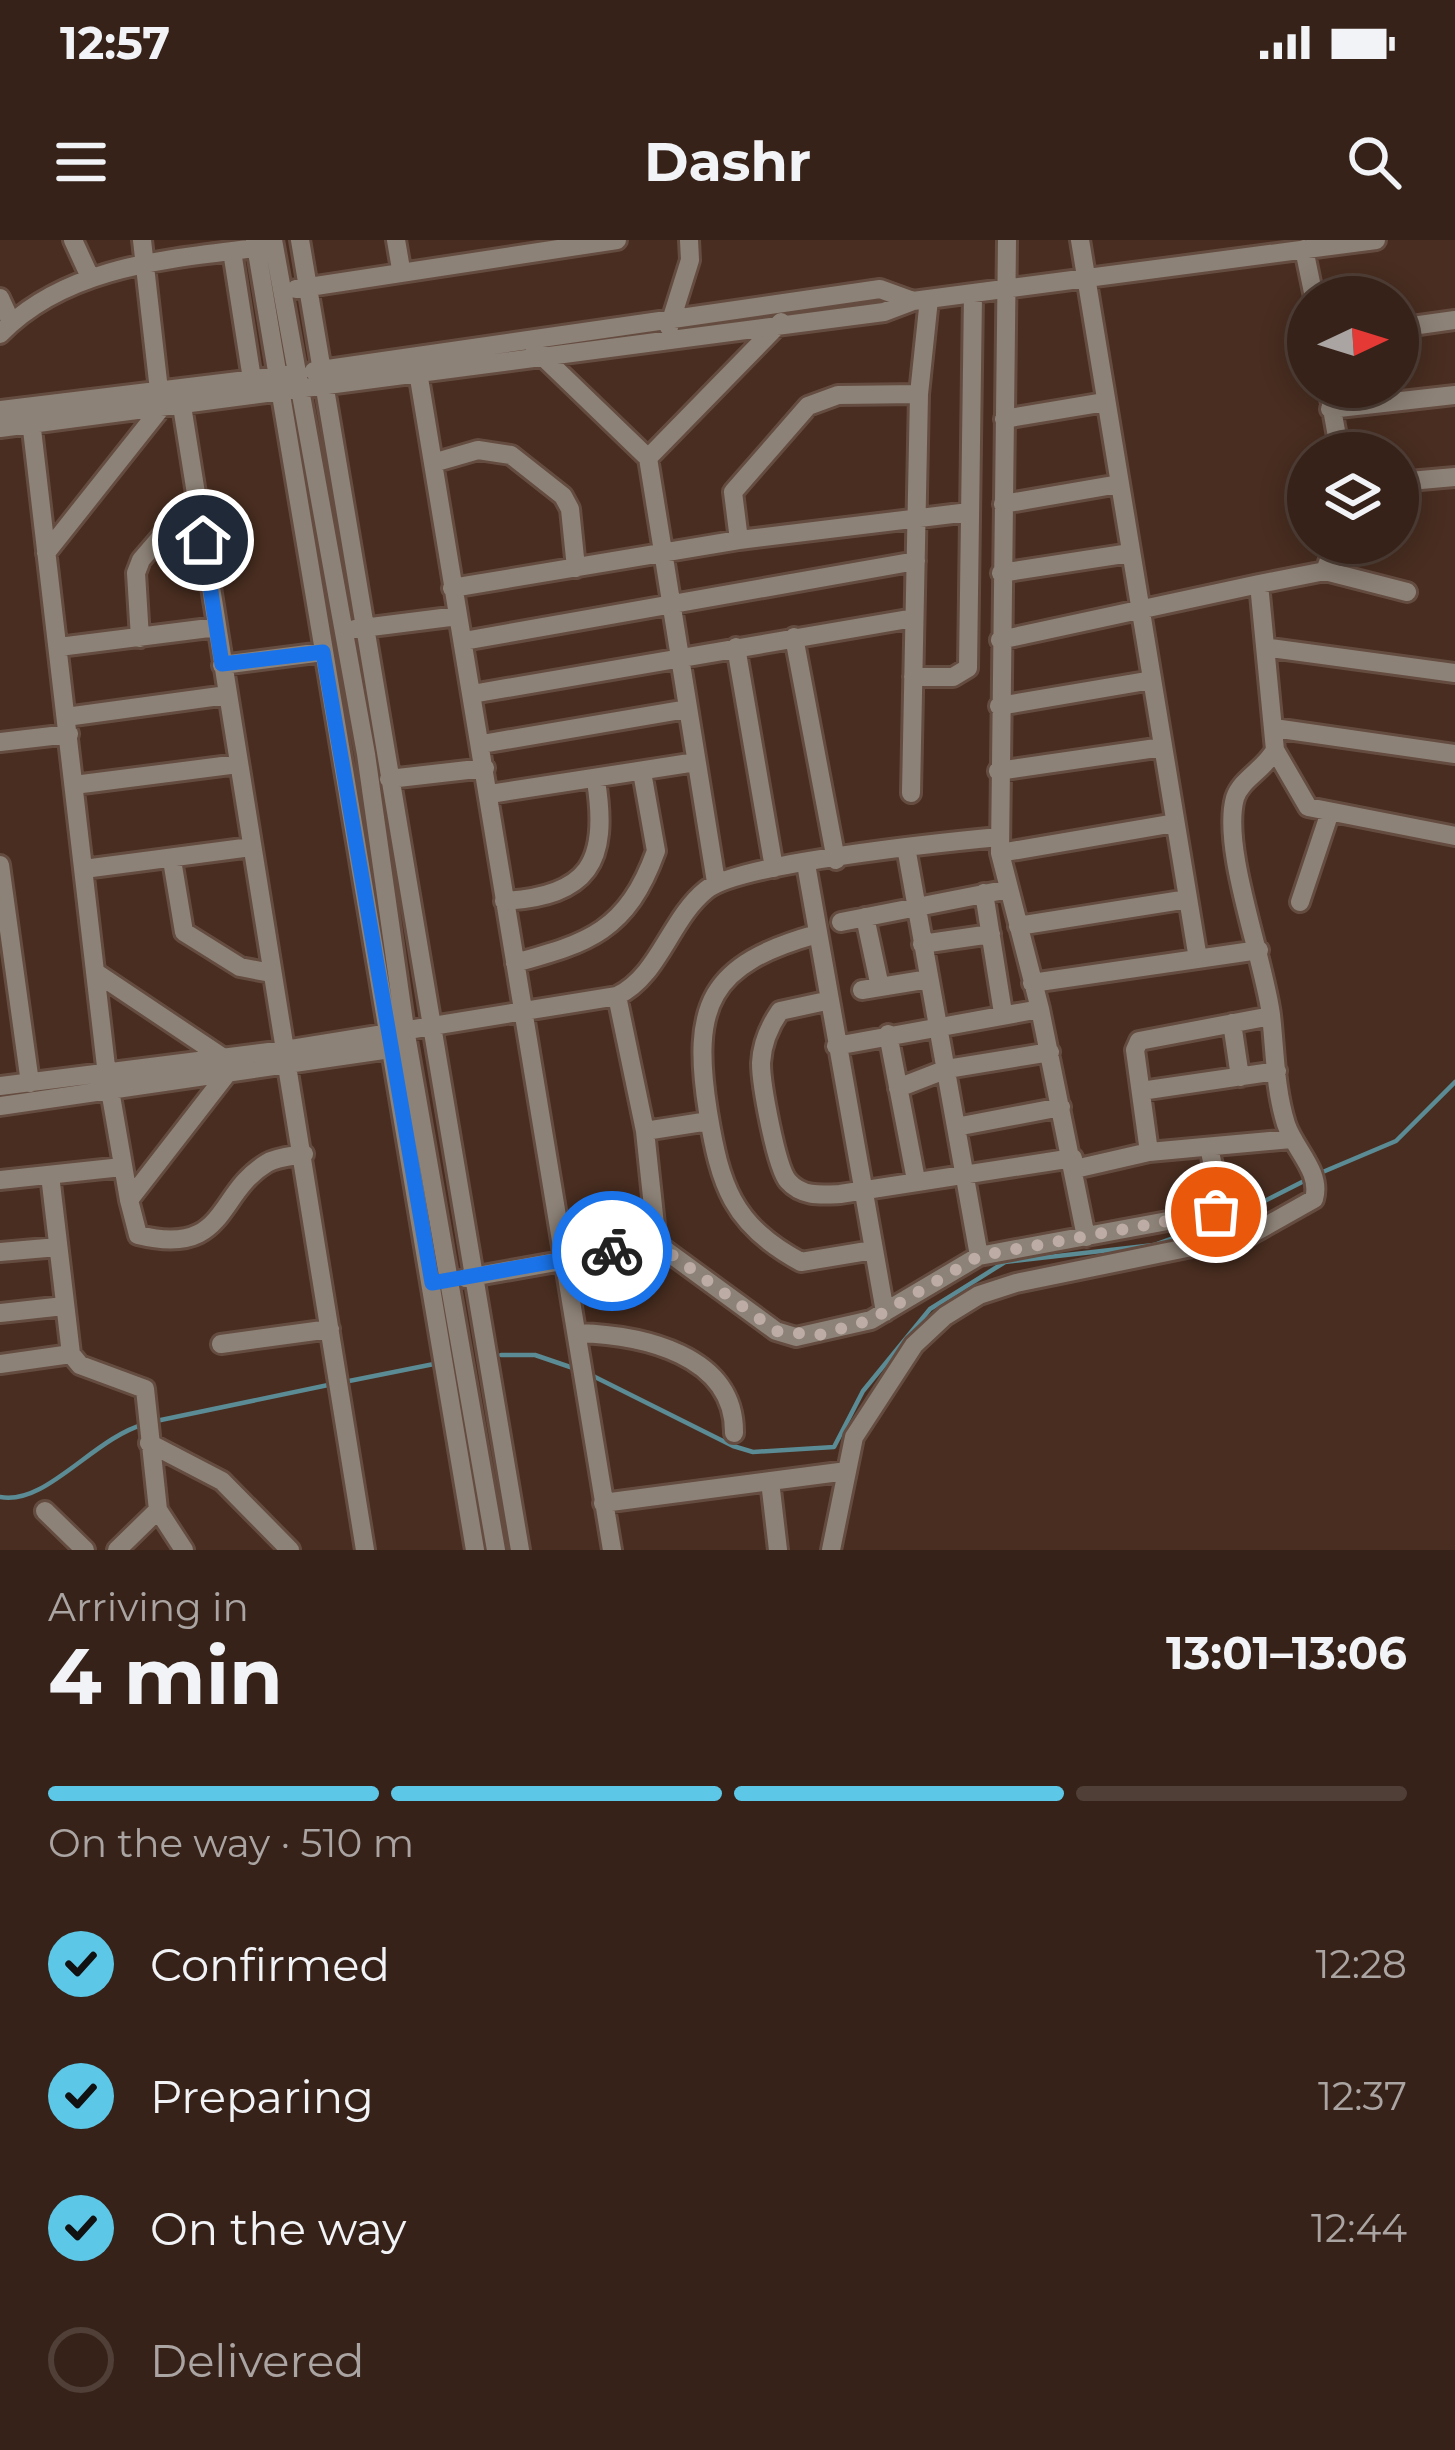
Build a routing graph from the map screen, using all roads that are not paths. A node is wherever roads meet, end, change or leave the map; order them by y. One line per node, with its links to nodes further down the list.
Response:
1 (73, 240): 19 (street)
2 (142, 240): 15 (street)
3 (300, 240): 21 (street)
4 (396, 240): 17 (street)
5 (480, 240): 16 (street)
6 (613, 240): 16 (street)
7 (689, 240): 31 (street)
8 (1007, 240): 22 (street)
9 (1080, 240): 20 (street)
10 (1376, 240): 13 (street)
11 (261, 243): 14 (street); 23 (street)
12 (1281, 246): 13 (street); 20 (street)
13 (1304, 249): 18 (street)
14 (232, 251): 15 (street); 35 (street)
15 (145, 262): 19 (street); 39 (street)
16 (483, 262): 17 (street)
17 (401, 269): 21 (street)
18 (1310, 276)
19 (90, 277): 30 (street)
20 (1085, 281): 22 (street); 40 (street)
21 (308, 287): 23 (street); 34 (street)
22 (1006, 288): 24 (street); 44 (street)
23 (273, 293): 36 (street)
24 (973, 294): 26 (street); 54 (street)
25 (0, 298): 30 (street)
26 (921, 300): 28 (street); 31 (street); 37 (street)
27 (1455, 320): 29 (street)
28 (781, 322): 31 (street); 47 (street)
29 (1419, 325)
30 (6, 328)
31 (669, 328): 32 (street)
32 (534, 348): 33 (street); 34 (street); 47 (street)
33 (418, 372): 34 (street); 48 (street)
34 (321, 378): 36 (street); 73 (street)
35 (252, 380): 36 (street); 39 (street)
36 (290, 382): 39 (street); 73 (street); 78 (street)
37 (919, 394): 55 (street); 56 (street)
38 (1455, 395): 41 (street)
39 (168, 402): 43 (street); 52 (street); 57 (street)
40 (1106, 402): 44 (street); 51 (street)
41 (1330, 409): 46 (street)
42 (0, 410): 43 (street)
43 (30, 416): 45 (street); 57 (street)
44 (1004, 419): 53 (street)
45 (0, 428)
46 (1335, 432)
47 (648, 458): 59 (street)
48 (433, 463): 62 (street); 66 (street)
49 (1455, 477): 50 (street)
50 (1419, 480)
51 (1119, 484): 53 (street); 58 (street)
52 (196, 496): 72 (street); 75 (street)
53 (1003, 504): 64 (street)
54 (969, 512): 55 (street); 85 (street)
55 (916, 521): 56 (street); 60 (street)
56 (739, 540): 59 (street)
57 (46, 553): 80 (street)
58 (1130, 553): 64 (street); 69 (street)
59 (662, 554): 62 (street); 68 (street)
60 (916, 561): 68 (street); 71 (street)
61 (1327, 564): 63 (street)
62 (576, 568): 66 (street)
63 (1325, 571): 65 (street); 67 (street)
64 (1001, 573): 76 (street)
65 (1259, 584): 69 (street); 81 (street)
66 (452, 588): 70 (street)
67 (1407, 592)
68 (670, 606): 77 (street); 82 (street)
69 (1141, 613): 76 (street); 86 (street)
70 (458, 616): 73 (street); 77 (street)
71 (914, 618): 74 (street); 85 (street)
72 (217, 627): 75 (street); 83 (street)
73 (354, 629): 78 (street); 103 (street); 150 (street)
74 (794, 637): 79 (street); 115 (street)
75 (140, 638): 80 (street)
76 (1000, 640): 89 (street)
77 (464, 641): 87 (street)
78 (322, 644): 83 (street); 150 (street)
79 (736, 646): 82 (street); 119 (street)
80 (59, 647): 91 (street)
81 (1270, 648): 84 (street); 92 (street)
82 (677, 657): 87 (street); 90 (street)
83 (222, 664): 88 (street)
84 (1455, 674)
85 (914, 677): 106 (street)
86 (1152, 680): 89 (street); 95 (street)
87 (472, 694): 94 (street)
88 (227, 695): 91 (street); 99 (street)
89 (999, 706): 101 (street)
90 (687, 709): 94 (street); 98 (street)
91 (68, 726): 93 (street); 105 (street)
92 (1274, 728): 96 (street); 97 (street)
93 (0, 742)
94 (482, 744): 100 (street)
95 (1163, 747): 101 (street); 109 (street)
96 (1275, 750): 108 (street); 133 (street)
97 (1455, 754)
98 (696, 762): 102 (street); 120 (street)
99 (238, 764): 105 (street); 112 (street)
100 (485, 768): 103 (street); 107 (street)
101 (998, 771): 111 (street)
102 (642, 772): 104 (street); 135 (street)
103 (389, 779): 146 (street)
104 (596, 781): 107 (street); 124 (street)
105 (74, 785): 118 (street)
106 (911, 793)
107 (490, 794): 124 (street)
108 (1330, 812): 110 (street); 125 (street)
109 (1175, 823): 111 (street); 123 (street)
110 (1455, 836)
111 (999, 845): 113 (street); 121 (street)
112 (251, 847): 114 (street); 137 (street)
113 (906, 847): 115 (street); 126 (street)
114 (172, 860): 118 (street); 137 (street)
115 (836, 860): 116 (street)
116 (806, 864): 119 (street); 130 (street)
117 (0, 865): 158 (street)
118 (84, 868): 136 (street)
119 (774, 868): 120 (street)
120 (716, 882): 140 (street)
121 (1009, 889): 122 (street); 129 (street)
122 (984, 893): 126 (street); 131 (street)
123 (1188, 898): 129 (street); 134 (street)
124 (504, 901): 135 (street)
125 (1300, 902)
126 (914, 907): 127 (street); 132 (street)
127 (865, 917): 128 (street); 138 (street)
128 (842, 922)
129 (1018, 926): 139 (street)
130 (817, 934): 141 (street); 165 (street)
131 (992, 934): 132 (street); 144 (street)
132 (922, 944): 138 (street)
133 (1259, 950): 134 (street); 145 (street)
134 (1198, 959): 139 (street)
135 (514, 963): 143 (street)
136 (95, 972): 154 (street); 159 (street)
137 (272, 973): 153 (street)
138 (929, 979): 147 (street)
139 (1033, 983): 142 (street)
140 (616, 996): 143 (street); 167 (street)
141 (826, 1001): 151 (street); 178 (street)
142 (1040, 1009): 144 (street); 152 (street)
143 (526, 1010): 146 (street); 186 (street)
144 (1003, 1013): 147 (street)
145 (1271, 1016): 148 (street); 156 (street)
146 (430, 1024): 150 (street); 187 (street)
147 (940, 1024): 149 (street); 155 (street)
148 (1232, 1024): 157 (street); 162 (street)
149 (888, 1034): 151 (street); 161 (street)
150 (399, 1038): 153 (street); 188 (street)
151 (836, 1046): 178 (street)
152 (1049, 1052): 155 (street); 164 (street)
153 (286, 1058): 154 (street); 171 (street)
154 (226, 1067): 159 (street); 179 (street)
155 (947, 1069): 161 (street); 166 (street)
156 (1277, 1071): 157 (street); 168 (street)
157 (1240, 1077): 162 (street)
158 (30, 1083): 159 (street); 160 (street)
159 (109, 1083): 163 (street); 173 (street)
160 (0, 1086)
161 (898, 1088): 177 (street)
162 (1142, 1091): 170 (street)
163 (0, 1106)
164 (1061, 1106): 166 (street); 172 (street)
165 (709, 1120): 167 (street); 183 (street)
166 (956, 1127): 174 (street)
167 (646, 1131): 181 (street)
168 (1292, 1139): 169 (street); 199 (street)
169 (1209, 1147): 170 (street); 180 (street)
170 (1149, 1152): 172 (street)
171 (304, 1154): 179 (street); 192 (street)
172 (1074, 1163): 174 (street); 180 (street)
173 (122, 1167): 175 (street); 179 (street)
174 (961, 1173): 177 (street); 185 (street)
175 (50, 1174): 176 (street); 182 (street)
176 (0, 1180)
177 (916, 1180): 178 (street)
178 (862, 1191): 183 (street)
179 (128, 1200)
180 (1086, 1237): 185 (street)
181 (657, 1244): 186 (street); 190 (street)
182 (58, 1247): 184 (street); 189 (street)
183 (873, 1250): 190 (street)
184 (0, 1252)
185 (979, 1256): 190 (street)
186 (564, 1262): 187 (street); 193 (street)
187 (473, 1277): 188 (street); 211 (street)
188 (440, 1282): 209 (street); 210 (street)
189 (64, 1306): 191 (street); 195 (street)
190 (885, 1312)
191 (0, 1313)
192 (330, 1329): 194 (street); 208 (street)
193 (578, 1333): 197 (street); 201 (street)
194 (221, 1344)
195 (71, 1354): 196 (street); 198 (street)
196 (0, 1364)
197 (734, 1432)
198 (148, 1437): 202 (street); 207 (street)
199 (847, 1471): 200 (street); 214 (street)
200 (770, 1481): 201 (street); 213 (street)
201 (603, 1503): 212 (street)
202 (158, 1510): 205 (street); 206 (street)
203 (45, 1511): 204 (street)
204 (85, 1550)
205 (117, 1550)
206 (184, 1550)
207 (290, 1550)
208 (365, 1550)
209 (475, 1550)
210 (496, 1550)
211 (520, 1550)
212 (612, 1550)
213 (778, 1550)
214 (831, 1550)

